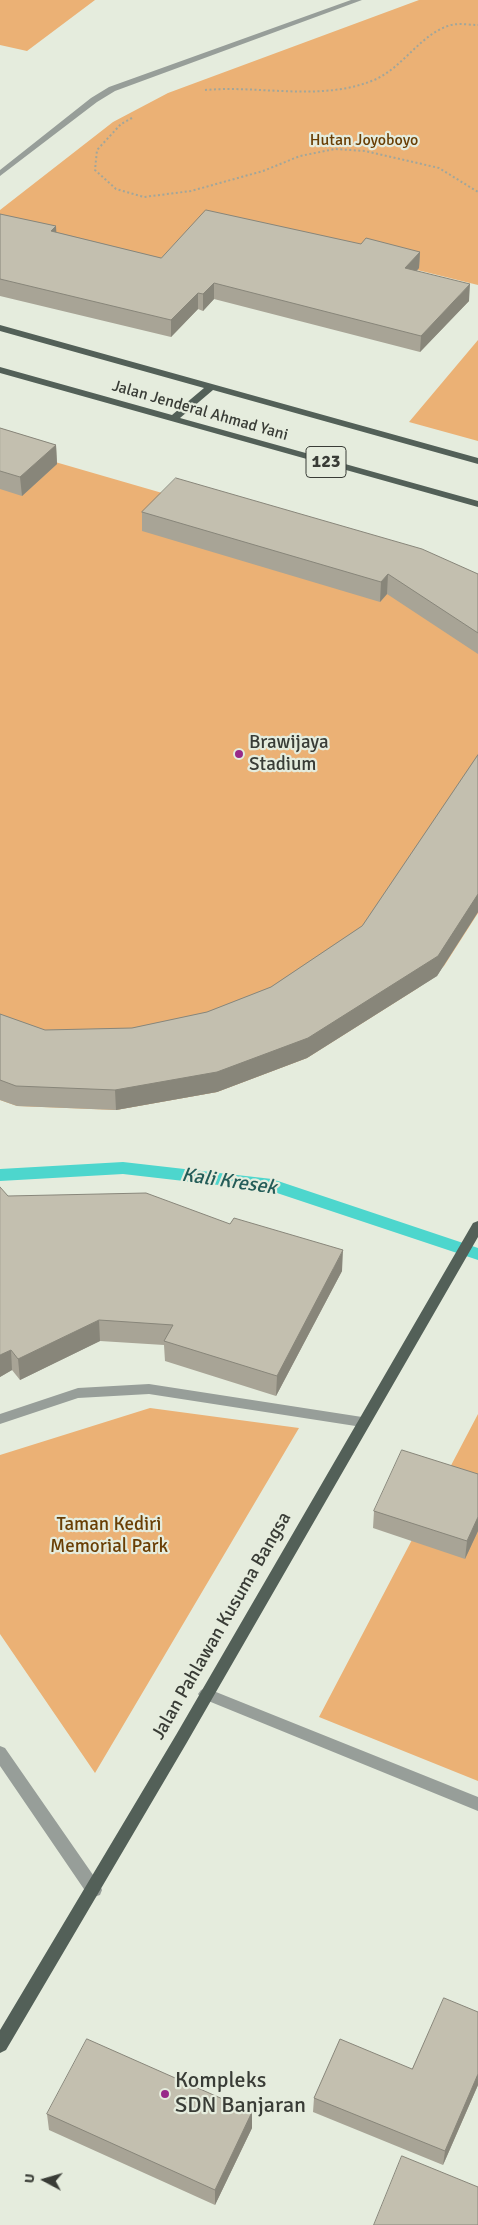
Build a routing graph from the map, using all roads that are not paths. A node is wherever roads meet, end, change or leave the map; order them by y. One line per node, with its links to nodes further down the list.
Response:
1 (358, 0): 2 (street)
2 (0, 174)
3 (0, 328): 5 (main road, Jalan Jenderal Ahmad Yani / 123)
4 (0, 370): 6 (main road, Jalan Jenderal Ahmad Yani / 123)
5 (211, 387): 6 (main road); 7 (main road, Jalan Jenderal Ahmad Yani / 123)
6 (173, 419): 8 (main road, Jalan Jenderal Ahmad Yani / 123)
7 (478, 461)
8 (478, 504)
9 (478, 1226): 11 (main road, Jalan Pahlawan Kusuma Bangsa)
10 (0, 1419): 11 (street)
11 (362, 1422): 12 (main road, Jalan Pahlawan Kusuma Bangsa)
12 (206, 1694): 15 (street); 16 (main road, Jalan Pahlawan Kusuma Bangsa)
13 (0, 1753): 14 (street)
14 (6, 1771): 16 (street)
15 (478, 1804)
16 (94, 1890): 17 (main road, Jalan Pahlawan Kusuma Bangsa)
17 (0, 2045)

